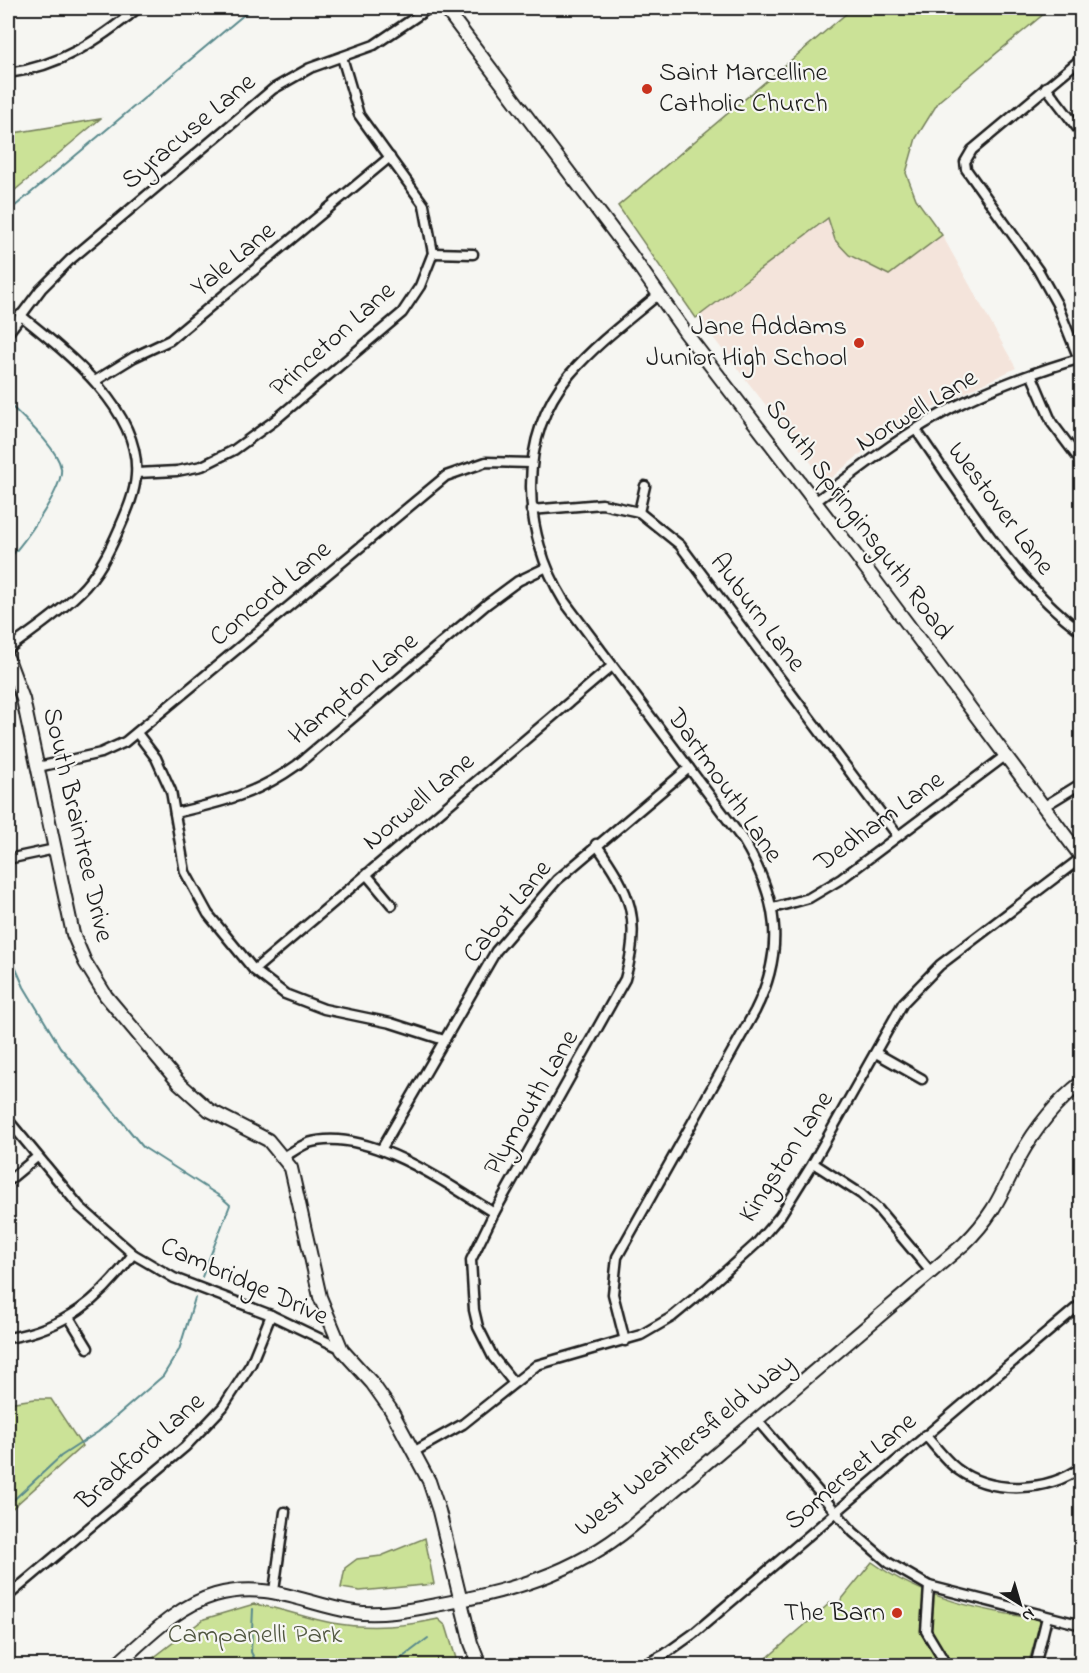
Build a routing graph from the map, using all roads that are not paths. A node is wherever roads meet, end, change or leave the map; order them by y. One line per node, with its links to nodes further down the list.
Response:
1 (121, 8): 5 (street)
2 (138, 8): 5 (street)
3 (429, 8): 6 (street, Syracuse Lane)
4 (446, 8): 14 (street, South Springinsguth Road)
5 (128, 16): 8 (street)
6 (342, 57): 11 (street); 15 (street, Syracuse Lane)
7 (1082, 58): 9 (street)
8 (8, 73)
9 (1046, 87): 10 (street); 17 (street)
10 (1082, 134)
11 (390, 157): 12 (street); 19 (street, Yale Lane)
12 (433, 253): 13 (street); 23 (street, Princeton Lane)
13 (473, 254)
14 (658, 295): 21 (street, Dartmouth Lane); 25 (street, South Springinsguth Road)
15 (20, 315): 16 (street, Syracuse Lane); 19 (street)
16 (8, 333)
17 (1080, 358): 18 (street, Norwell Lane)
18 (1032, 376): 20 (street, Norwell Lane); 22 (street)
19 (95, 381): 23 (street)
20 (916, 430): 25 (street, Norwell Lane); 29 (street, Westover Lane)
21 (531, 463): 26 (street, Dartmouth Lane); 33 (street, Concord Lane)
22 (1082, 463)
23 (137, 473): 30 (street)
24 (645, 486): 27 (street)
25 (815, 502): 34 (street, South Springinsguth Road)
26 (531, 510): 27 (street, Auburn Lane); 28 (street, Dartmouth Lane)
27 (639, 512): 40 (street, Auburn Lane)
28 (545, 568): 32 (street, Dartmouth Lane); 39 (street, Hampton Lane)
29 (1082, 632)
30 (8, 649)
31 (8, 658): 35 (street, South Braintree Drive)
32 (612, 666): 36 (street, Dartmouth Lane); 45 (street, Norwell Lane)
33 (137, 733): 35 (street, Concord Lane); 39 (street)
34 (1005, 756): 38 (street, South Springinsguth Road); 40 (street, Dedham Lane)
35 (38, 767): 42 (street, South Braintree Drive)
36 (689, 768): 41 (street, Cabot Lane); 47 (street, Dartmouth Lane)
37 (1082, 783): 38 (street)
38 (1043, 807): 43 (street, South Springinsguth Road)
39 (175, 813): 48 (street)
40 (897, 836): 47 (street, Dedham Lane)
41 (596, 844): 49 (street, Cabot Lane); 59 (street, Plymouth Lane)
42 (55, 849): 44 (street); 56 (street, South Braintree Drive)
43 (1081, 858): 50 (street, Kingston Lane)
44 (8, 859)
45 (366, 874): 46 (street); 48 (street, Norwell Lane)
46 (392, 905)
47 (773, 908): 66 (street, Dartmouth Lane)
48 (254, 970): 49 (street)
49 (444, 1040): 54 (street, Cabot Lane)
50 (876, 1053): 51 (street); 57 (street, Kingston Lane)
51 (922, 1079)
52 (1082, 1082): 61 (street, West Weathersfield Way)
53 (8, 1120): 55 (street, Cambridge Drive)
54 (382, 1148): 56 (street); 59 (street)
55 (37, 1157): 58 (street); 60 (street, Cambridge Drive)
56 (284, 1157): 68 (street, South Braintree Drive)
57 (813, 1163): 61 (street); 66 (street, Kingston Lane)
58 (8, 1181)
59 (494, 1213): 69 (street, Plymouth Lane)
60 (133, 1254): 63 (street, Cambridge Drive); 64 (street)
61 (931, 1272): 70 (street, West Weathersfield Way)
62 (1082, 1303): 71 (street, Somerset Lane)
63 (271, 1315): 68 (street, Cambridge Drive); 78 (street, Bradford Lane)
64 (69, 1317): 65 (street); 67 (street)
65 (8, 1338)
66 (626, 1341): 69 (street, Kingston Lane)
67 (88, 1348)
68 (342, 1350): 72 (street, South Braintree Drive)
69 (513, 1382): 72 (street, Kingston Lane)
70 (757, 1420): 75 (street); 79 (street, West Weathersfield Way)
71 (925, 1435): 73 (street); 75 (street, Somerset Lane)
72 (415, 1451): 79 (street, South Braintree Drive)
73 (1082, 1467)
74 (285, 1512): 77 (street)
75 (836, 1512): 76 (street); 84 (street, Somerset Lane)
76 (929, 1586): 80 (street); 85 (street)
77 (274, 1591): 79 (street, West Weathersfield Way); 82 (street, West Weathersfield Way)
78 (8, 1596)
79 (461, 1601): 83 (street, South Braintree Drive)
80 (1047, 1617): 81 (street); 86 (street)
81 (1082, 1625)
82 (115, 1665)
83 (480, 1665)
84 (642, 1665)
85 (947, 1665)
86 (1035, 1665)

